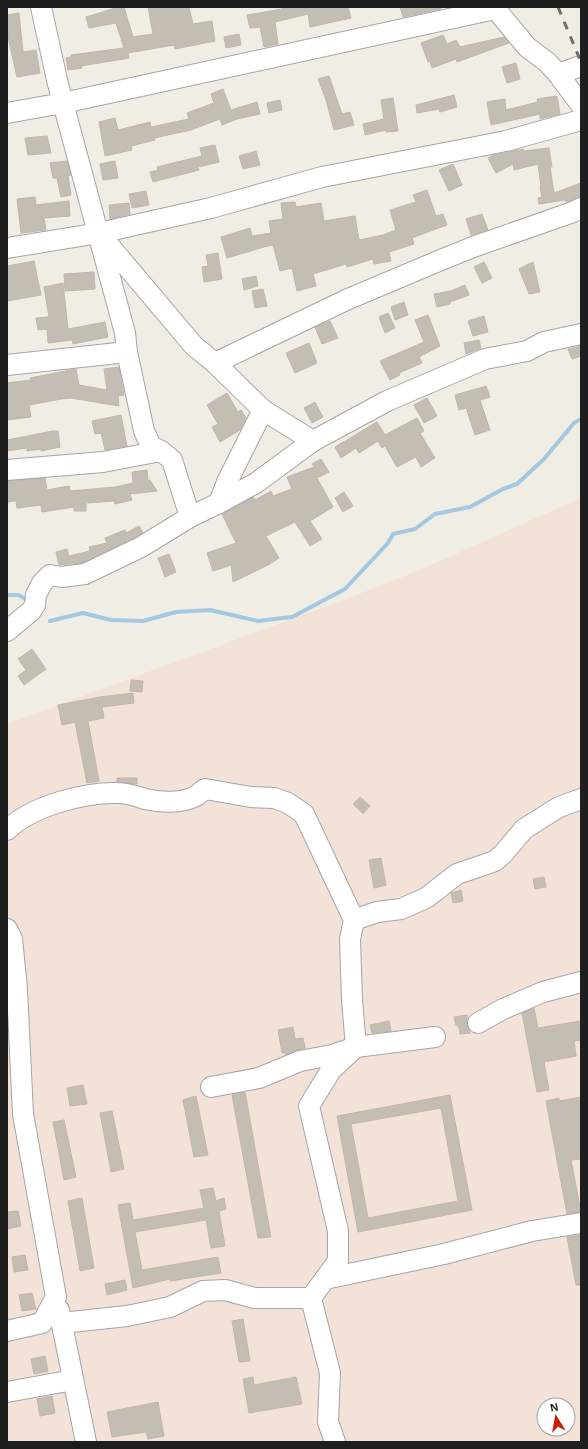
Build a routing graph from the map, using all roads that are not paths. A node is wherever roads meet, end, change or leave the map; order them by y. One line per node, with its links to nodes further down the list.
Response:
1 (41, 7): 5 (street)
2 (494, 8): 4 (street); 5 (street)
3 (581, 66): 4 (street)
4 (558, 74): 6 (street)
5 (63, 102): 7 (street); 10 (street)
6 (581, 105)
7 (7, 113)
8 (581, 120): 10 (street)
9 (581, 208): 14 (street)
10 (99, 233): 11 (street); 13 (street); 14 (street)
11 (7, 248)
12 (581, 334): 17 (street)
13 (127, 352): 15 (street); 18 (street)
14 (215, 363): 16 (street)
15 (7, 365)
16 (263, 410): 17 (street); 20 (street)
17 (313, 441): 20 (street)
18 (161, 451): 19 (street); 21 (street)
19 (7, 470)
20 (220, 503): 21 (street)
21 (190, 517): 22 (street)
22 (7, 631)
23 (581, 799): 25 (street)
24 (7, 830): 25 (street)
25 (354, 920): 31 (street)
26 (7, 929): 28 (street)
27 (581, 982): 29 (street)
28 (12, 991): 35 (street)
29 (478, 1023)
30 (435, 1037): 31 (street)
31 (356, 1047): 32 (street); 34 (street)
32 (211, 1087)
33 (581, 1223): 34 (street)
34 (325, 1279): 36 (street)
35 (56, 1296): 37 (street); 38 (street)
36 (310, 1298): 37 (street); 42 (street)
37 (62, 1323): 39 (street)
38 (7, 1331)
39 (73, 1380): 40 (street); 41 (street)
40 (7, 1392)
41 (86, 1442)
42 (335, 1442)

